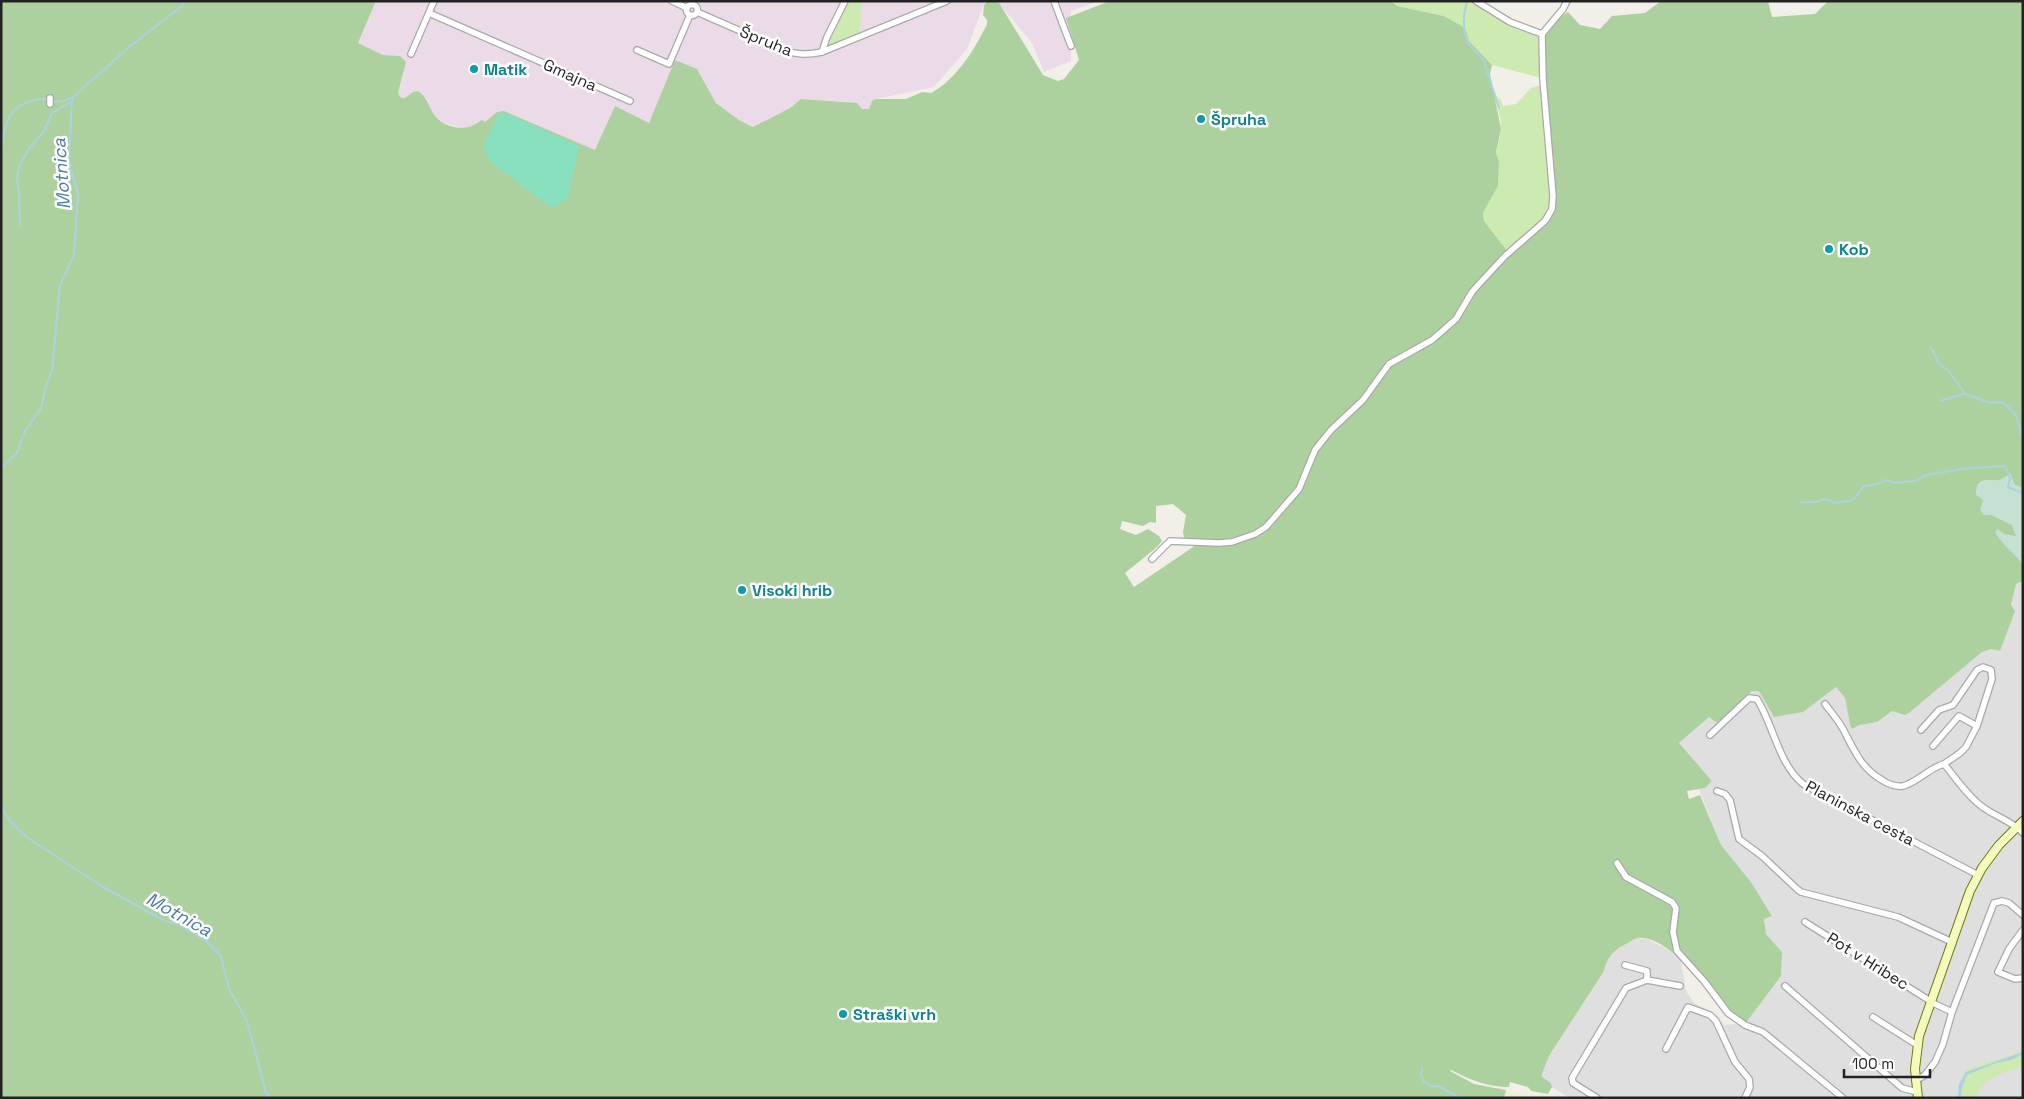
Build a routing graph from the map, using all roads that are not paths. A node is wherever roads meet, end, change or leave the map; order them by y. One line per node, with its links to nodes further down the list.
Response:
1 (434, 1): 10 (street)
2 (672, 1): 9 (street)
3 (845, 1): 16 (street)
4 (947, 1): 16 (street, Špruha)
5 (1054, 1): 14 (street)
6 (1476, 1): 13 (street)
7 (1567, 1): 13 (street)
8 (695, 3): 9 (street); 11 (street)
9 (687, 8): 12 (street)
10 (429, 12): 17 (street); 18 (street, Gmajna)
11 (697, 12): 12 (street); 16 (street, Špruha)
12 (690, 15): 15 (street)
13 (1542, 34): 19 (street)
14 (1071, 46)
15 (638, 50)
16 (822, 52)
17 (411, 54)
18 (630, 101)
19 (1152, 559)
20 (1825, 704): 25 (street)
21 (1977, 726): 22 (street); 24 (street); 25 (street)
22 (1921, 730)
23 (1710, 735): 30 (street, Planinska cesta)
24 (1934, 746)
25 (1944, 764): 27 (street)
26 (1717, 791): 34 (street)
27 (2020, 824): 28 (street); 30 (street)
28 (2023, 833)
29 (1617, 863): 49 (street)
30 (1978, 875): 34 (street)
31 (2023, 915): 41 (street)
32 (1805, 922): 40 (street, Pot v Hribec)
33 (2023, 930): 36 (street)
34 (1952, 942): 40 (street)
35 (1625, 965): 37 (street)
36 (2023, 978)
37 (1647, 980): 38 (street); 47 (street)
38 (1680, 986)
39 (1785, 986): 46 (street)
40 (1931, 1000): 41 (street, Pot v Hribec); 43 (street)
41 (1952, 1012): 45 (street)
42 (1873, 1018): 43 (street)
43 (1917, 1045): 45 (street)
44 (1666, 1049): 48 (street)
45 (1915, 1081): 46 (street)
46 (1917, 1095)
47 (1597, 1098)
48 (1745, 1098)
49 (1843, 1098)

